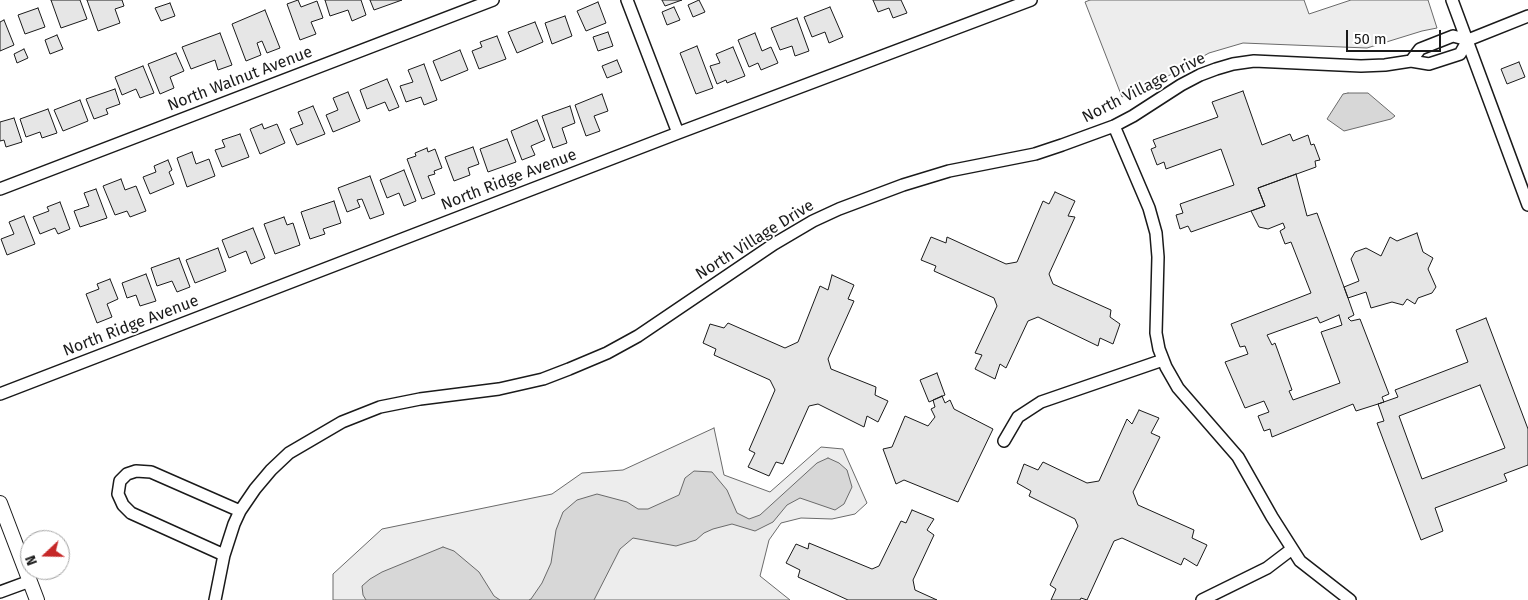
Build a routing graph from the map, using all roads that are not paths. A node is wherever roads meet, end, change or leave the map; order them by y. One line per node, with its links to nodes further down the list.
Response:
1 (493, 0): 10 (street, North Walnut Avenue)
2 (627, 0): 9 (street)
3 (1031, 0): 9 (street, North Ridge Avenue)
4 (1452, 0): 6 (street)
5 (1528, 16): 6 (street)
6 (1468, 40): 7 (street); 7 (street, North Village Drive); 11 (street)
7 (1410, 61): 8 (street, North Village Drive)
8 (1114, 126): 12 (street); 16 (street, North Village Drive)
9 (678, 133): 13 (street, North Ridge Avenue)
10 (0, 189)
11 (1528, 205)
12 (1163, 360): 14 (street); 17 (street)
13 (0, 394)
14 (1004, 441)
15 (0, 503): 19 (street)
16 (240, 511): 18 (street, North Village Drive); 18 (street)
17 (1292, 550): 23 (street); 24 (street)
18 (224, 555): 22 (street, North Village Drive)
19 (30, 581): 20 (street); 21 (street)
20 (0, 592)
21 (37, 600)
22 (215, 600)
23 (1202, 600)
24 (1350, 600)

